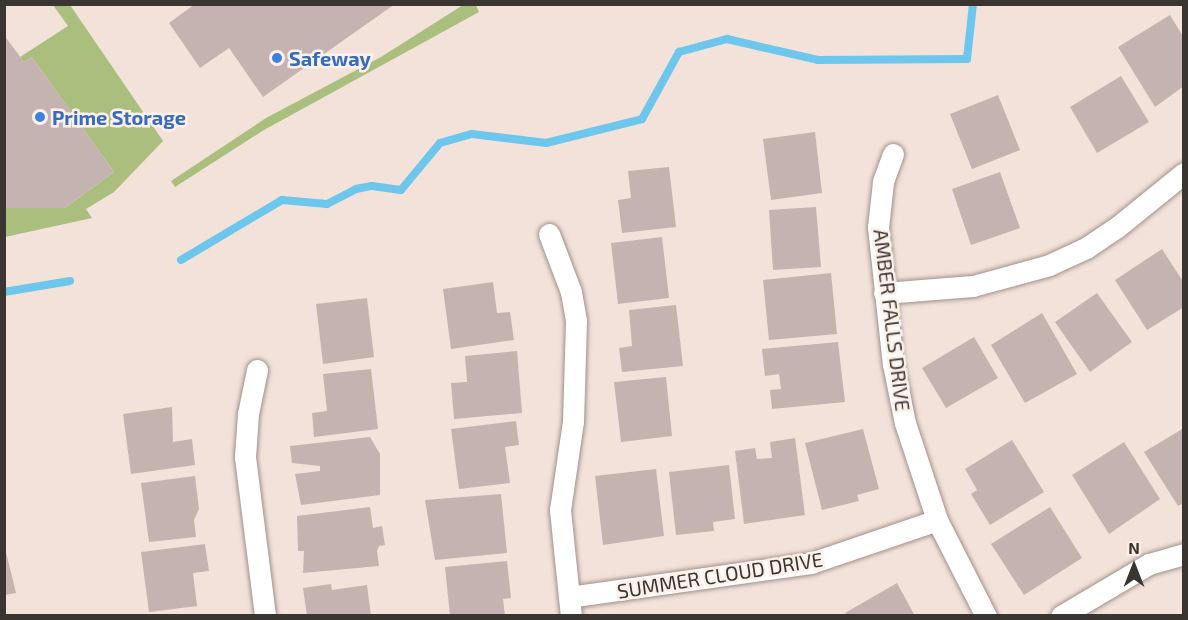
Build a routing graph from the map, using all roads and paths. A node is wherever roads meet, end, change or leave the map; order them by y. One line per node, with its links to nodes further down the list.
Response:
1 (893, 154): 4 (street, AMBER FALLS DRIVE)
2 (1184, 173): 4 (street)
3 (549, 234): 8 (street)
4 (884, 293): 6 (street, AMBER FALLS DRIVE)
5 (256, 370): 9 (street)
6 (937, 520): 8 (street, SUMMER CLOUD DRIVE); 10 (street, AMBER FALLS DRIVE)
7 (1184, 554): 11 (street)
8 (570, 606)
9 (265, 615)
10 (986, 615)
11 (1061, 615)

